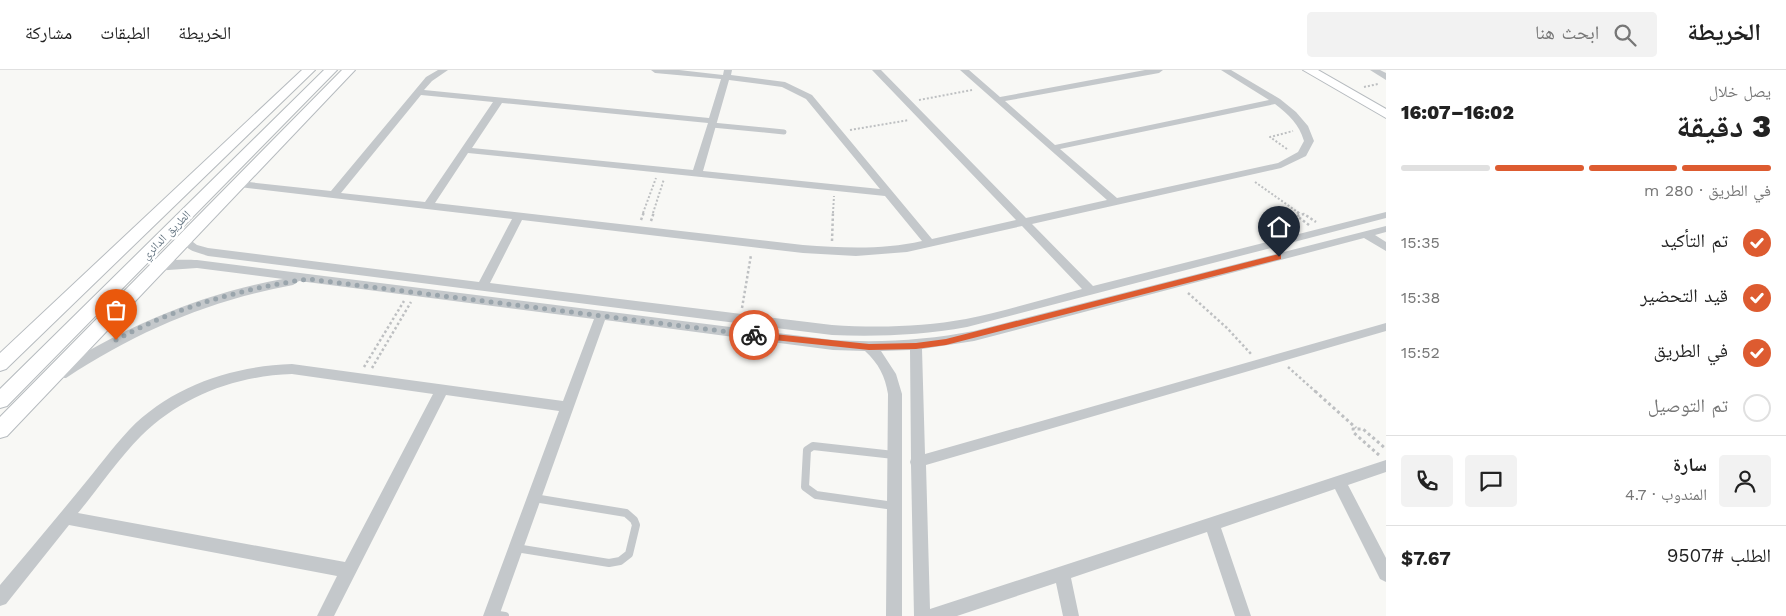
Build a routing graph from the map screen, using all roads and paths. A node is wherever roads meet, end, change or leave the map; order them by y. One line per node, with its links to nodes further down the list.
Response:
1 (444, 70): 17 (street)
2 (655, 70): 12 (street)
3 (876, 70): 21 (street)
4 (964, 70): 15 (street)
5 (1159, 70): 19 (street)
6 (1225, 70): 20 (street)
7 (1309, 70): 22 (main road)
8 (1324, 70): 16 (main road)
9 (1374, 70): 13 (street)
10 (308, 71): 11 (main road); 71 (main road, الطريق الدائري)
11 (340, 72): 34 (main road); 39 (main road, الطريق الدائري)
12 (727, 73): 24 (street); 27 (street)
13 (1386, 76)
14 (1386, 83): 16 (path)
15 (984, 88): 19 (street); 21 (path)
16 (1358, 89): 22 (main road)
17 (418, 92): 18 (street); 37 (street)
18 (499, 100): 24 (street); 29 (street)
19 (999, 100): 28 (street)
20 (1277, 101): 25 (street); 28 (street)
21 (907, 102): 23 (street)
22 (1381, 107)
23 (922, 117): 27 (path); 45 (street)
24 (712, 123): 26 (lane); 32 (street)
25 (1307, 129): 30 (street); 30 (path)
26 (784, 132)
27 (839, 133): 36 (street)
28 (1052, 148): 38 (street)
29 (465, 150): 31 (street); 40 (street)
30 (1300, 158): 33 (street)
31 (663, 170): 32 (street); 47 (path); 47 (path)
32 (697, 174): 35 (street)
33 (1244, 174): 38 (street); 42 (path)
34 (239, 184): 37 (street); 41 (main road)
35 (835, 188): 36 (street); 53 (path)
36 (889, 193): 51 (street)
37 (334, 194): 40 (street)
38 (1115, 202): 45 (street)
39 (194, 206): 41 (main road); 75 (main road, الطريق الدائري)
40 (428, 206): 44 (street)
41 (215, 209): 49 (main road)
42 (1300, 214)
43 (1386, 215): 54 (street)
44 (519, 216): 47 (street); 59 (street)
45 (1025, 222): 51 (street); 60 (street)
46 (1386, 229): 48 (street)
47 (642, 230): 50 (street)
48 (1365, 234): 52 (street); 56 (street)
49 (185, 240): 55 (main road); 59 (street)
50 (753, 243): 53 (street); 65 (path)
51 (930, 243): 53 (street)
52 (1386, 247)
53 (832, 251)
54 (1196, 264): 56 (street); 60 (street)
55 (158, 268): 57 (street); 73 (main road)
56 (1210, 275): 58 (street)
57 (308, 279): 61 (street); 73 (street)
58 (1178, 283): 67 (street); 70 (path)
59 (482, 287): 62 (street)
60 (1091, 291): 65 (street)
61 (413, 292): 63 (street); 72 (path); 72 (path)
62 (542, 294): 63 (street); 65 (street)
63 (537, 307): 64 (street)
64 (601, 315): 68 (street); 76 (street)
65 (740, 319)
66 (1386, 327): 69 (street)
67 (916, 346): 68 (street); 82 (street)
68 (869, 347): 80 (street)
69 (1278, 358): 70 (street); 77 (path)
70 (1260, 363): 82 (street)
71 (0, 364)
72 (361, 378): 74 (street); 87 (street)
73 (42, 387): 78 (main road)
74 (442, 390): 76 (street); 90 (street)
75 (0, 400)
76 (567, 407): 85 (street)
77 (1356, 428): 79 (path); 81 (path)
78 (0, 430)
79 (1386, 449)
80 (894, 455): 86 (street); 86 (lane)
81 (1386, 461)
82 (917, 462): 97 (street)
83 (1386, 466): 84 (street)
84 (1339, 483): 88 (street); 92 (street)
85 (534, 498): 89 (street); 89 (lane)
86 (894, 506): 96 (street)
87 (66, 518): 90 (street); 93 (street)
88 (1212, 524): 91 (street); 100 (street)
89 (516, 548): 94 (street)
90 (348, 570): 95 (street)
91 (1062, 574): 98 (street); 99 (street)
92 (1386, 574)
93 (0, 598)
94 (496, 615)
95 (325, 616)
96 (894, 616)
97 (922, 616)
98 (933, 616)
99 (1071, 616)
100 (1243, 616)

